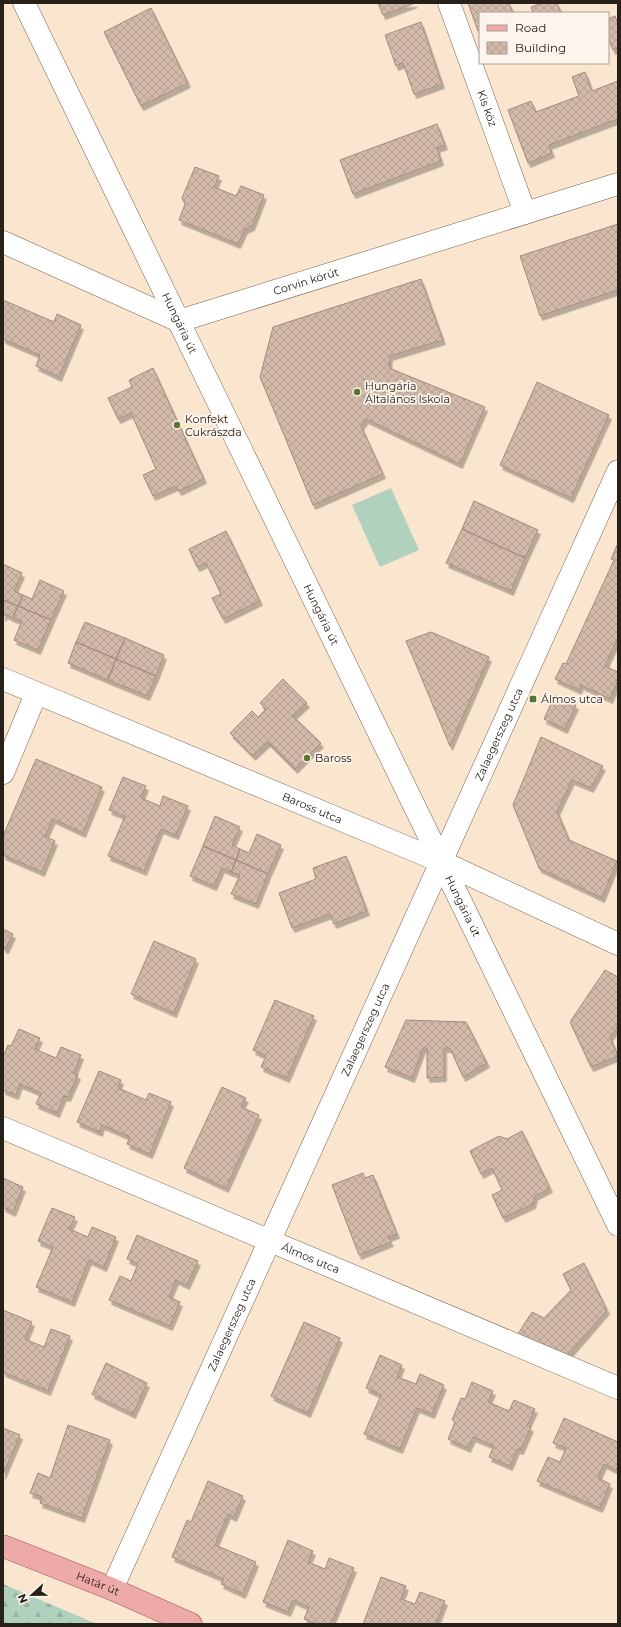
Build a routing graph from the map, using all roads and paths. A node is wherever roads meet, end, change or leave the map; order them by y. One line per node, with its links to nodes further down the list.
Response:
1 (24, 3): 6 (street, Hungária út)
2 (449, 3): 4 (street, Kis köz)
3 (618, 184): 4 (street, Corvin körút)
4 (525, 213): 6 (street, Corvin körút)
5 (3, 242): 6 (street)
6 (179, 321): 12 (street, Hungária út)
7 (618, 471): 8 (street, Zalaegerszeg utca)
8 (611, 503): 12 (street, Zalaegerszeg utca)
9 (3, 679): 10 (street, Baross utca)
10 (36, 694): 11 (street); 12 (street, Baross utca)
11 (3, 773)
12 (442, 862): 13 (street, Baross utca); 15 (street, Hungária út); 16 (street, Zalaegerszeg utca)
13 (618, 944)
14 (3, 1128): 16 (street, Álmos utca)
15 (618, 1225)
16 (270, 1241): 17 (street, Álmos utca); 19 (street, Zalaegerszeg utca)
17 (618, 1388)
18 (3, 1546): 19 (main road, Határ út)
19 (112, 1588): 20 (main road, Határ út)
20 (190, 1624)

